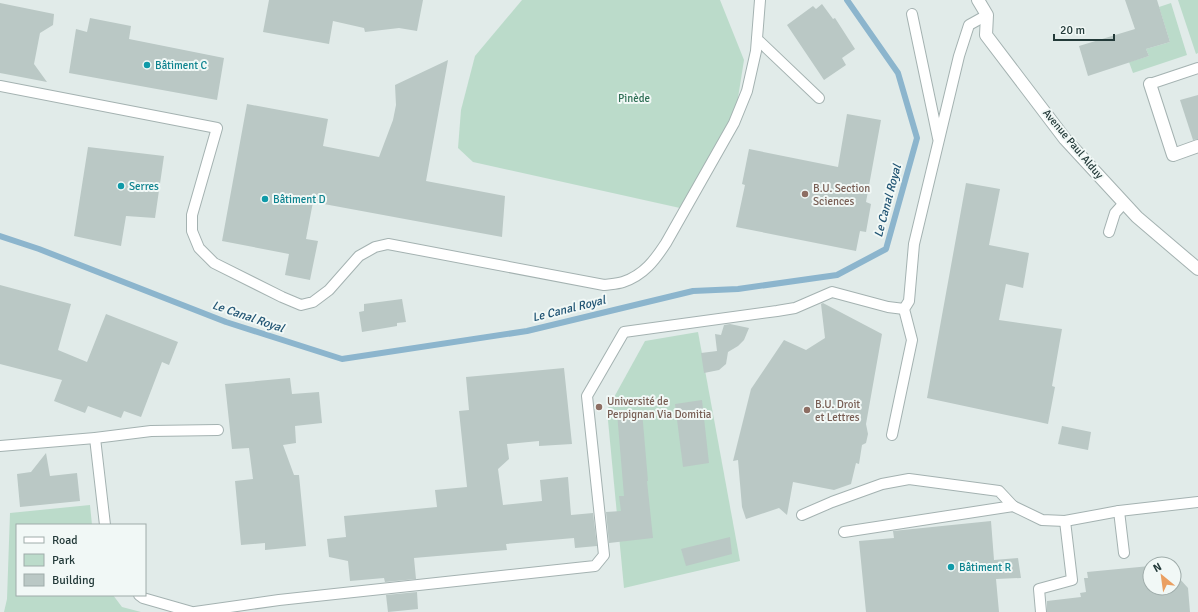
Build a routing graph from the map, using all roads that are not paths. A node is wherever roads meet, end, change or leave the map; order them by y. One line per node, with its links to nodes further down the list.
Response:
1 (760, 0): 5 (lane)
2 (978, 0): 4 (street)
3 (912, 14): 10 (lane)
4 (987, 15): 10 (lane); 12 (street, Avenue Paul Alduy)
5 (756, 39): 8 (lane); 9 (lane)
6 (1198, 68): 7 (lane)
7 (1150, 84): 11 (street)
8 (0, 86)
9 (819, 98)
10 (939, 142): 15 (lane)
11 (1198, 146)
12 (1124, 203): 13 (lane); 14 (street, Avenue Paul Alduy)
13 (1109, 232)
14 (1198, 269)
15 (904, 309): 17 (lane); 29 (lane)
16 (218, 430): 18 (lane)
17 (892, 435)
18 (96, 438): 19 (lane); 25 (lane)
19 (0, 446)
20 (1198, 502): 22 (lane)
21 (1013, 506): 23 (lane); 24 (lane); 26 (lane)
22 (1119, 511): 24 (lane); 27 (lane)
23 (802, 515)
24 (1065, 521): 30 (lane)
25 (105, 524)
26 (844, 532)
27 (1124, 553)
28 (140, 596): 29 (lane)
29 (194, 612)
30 (1041, 612)

